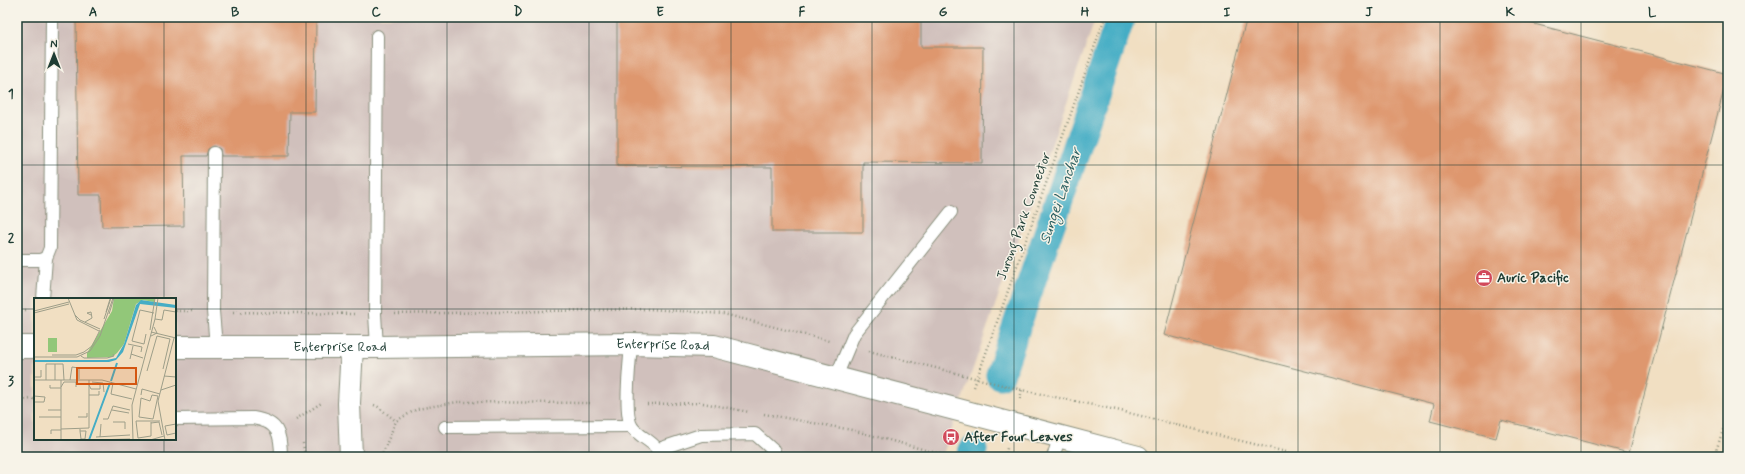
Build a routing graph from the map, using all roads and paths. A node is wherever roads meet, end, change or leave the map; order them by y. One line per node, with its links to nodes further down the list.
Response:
1 (52, 17): 6 (lane)
2 (1105, 17): 34 (path, Jurong Park Connector)
3 (376, 36): 15 (lane)
4 (214, 153): 13 (lane)
5 (951, 212): 16 (lane)
6 (46, 258): 7 (lane); 8 (lane)
7 (17, 260)
8 (43, 298)
9 (631, 344): 15 (street, Enterprise Road); 16 (street, Enterprise Road); 21 (lane)
10 (17, 347): 11 (street)
11 (34, 347)
12 (176, 347): 13 (street, Enterprise Road)
13 (216, 347): 14 (street, Enterprise Road)
14 (352, 347): 15 (street, Enterprise Road); 28 (street)
15 (378, 347)
16 (836, 377): 23 (street, Enterprise Road)
17 (34, 399): 18 (path)
18 (17, 400)
19 (1728, 415): 35 (path)
20 (176, 419): 27 (lane)
21 (631, 426): 22 (lane); 26 (lane)
22 (445, 427)
23 (1060, 436): 32 (lane); 33 (street, Enterprise Road)
24 (910, 446): 30 (path)
25 (1007, 448): 31 (path)
26 (660, 453): 29 (lane)
27 (281, 457)
28 (351, 457)
29 (775, 457)
30 (951, 457)
31 (1005, 457)
32 (1053, 457)
33 (1138, 457)
34 (1306, 457)
35 (1714, 457)

